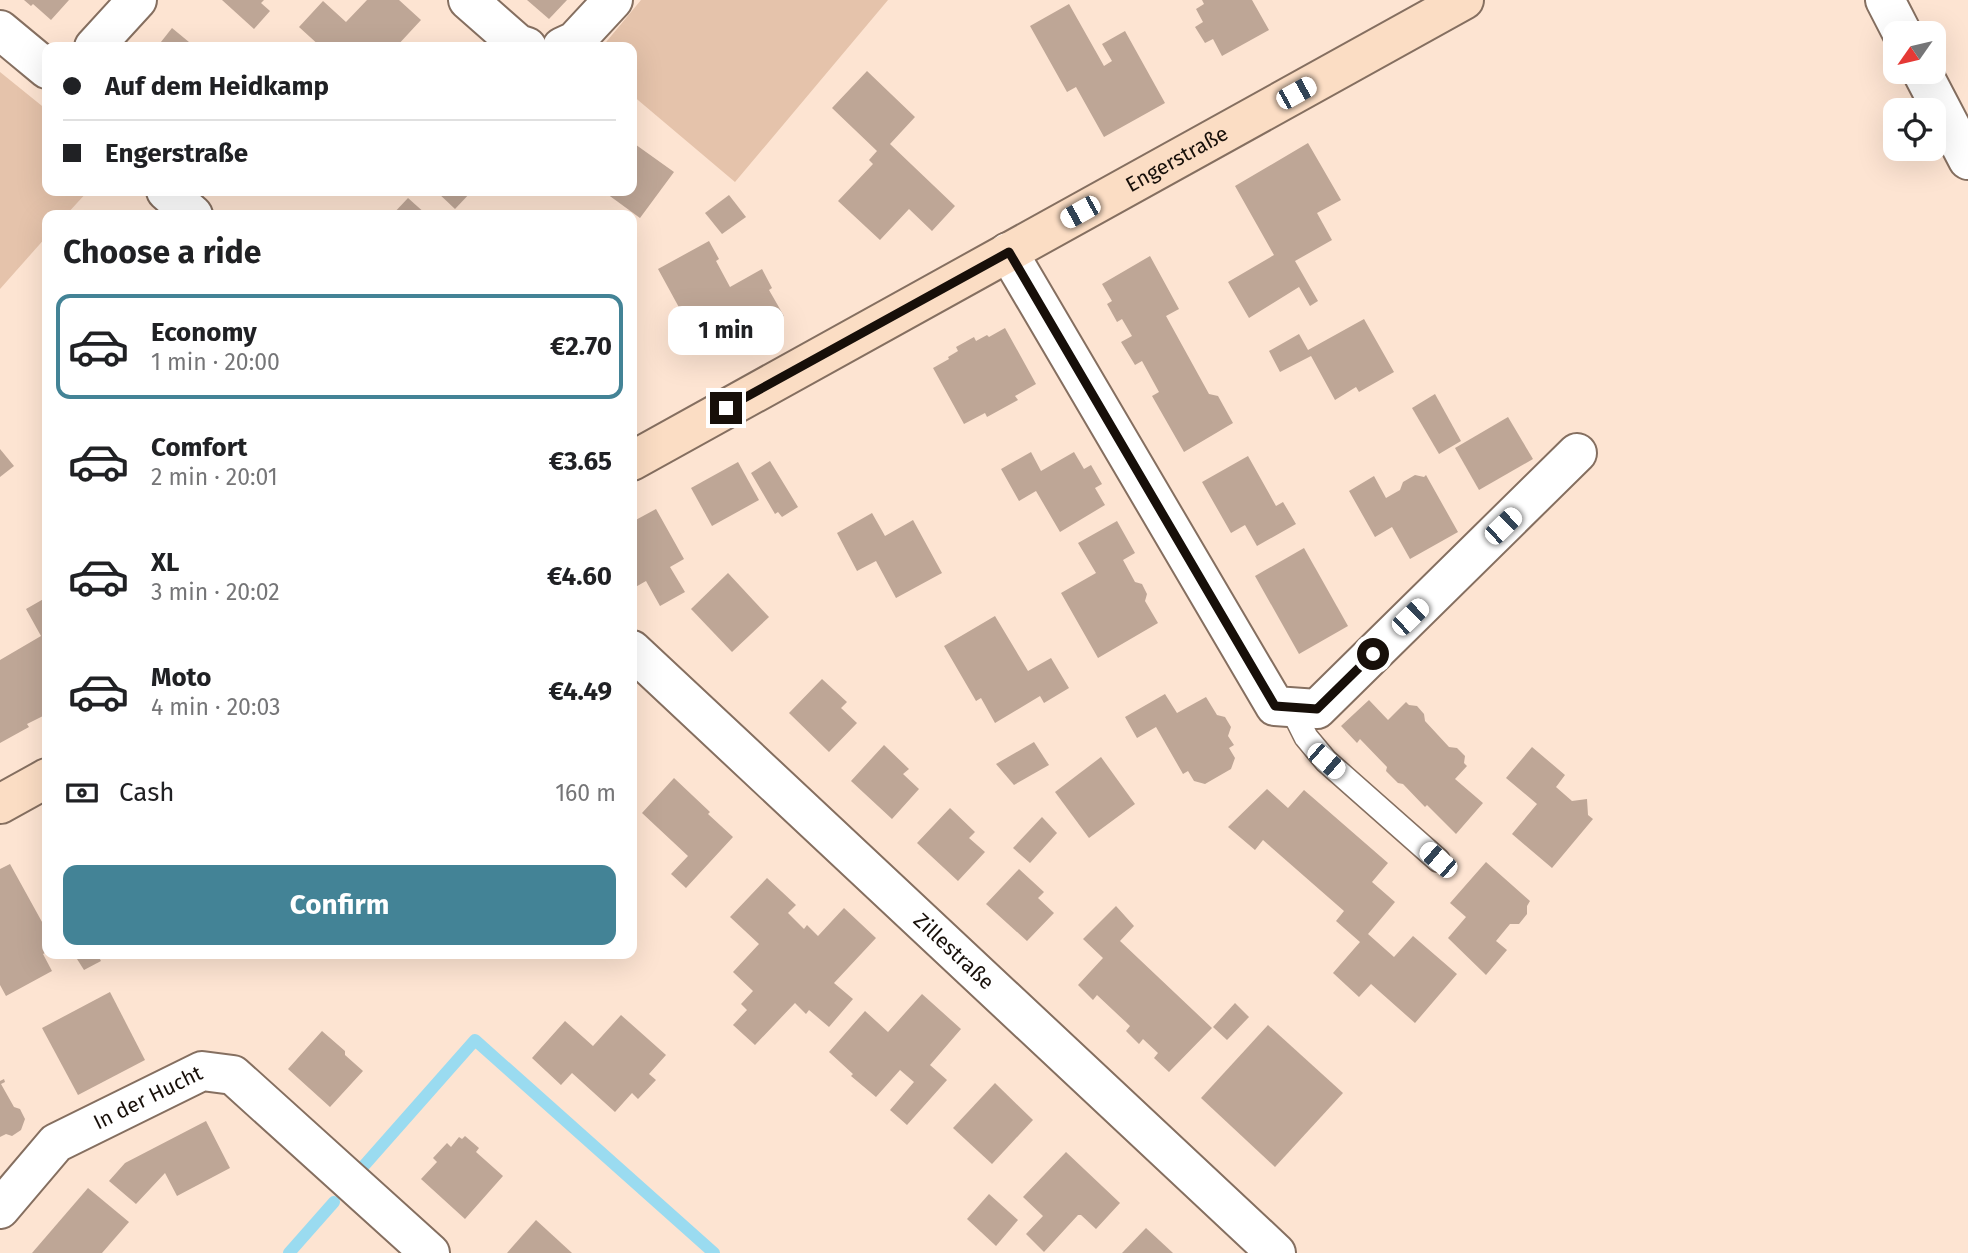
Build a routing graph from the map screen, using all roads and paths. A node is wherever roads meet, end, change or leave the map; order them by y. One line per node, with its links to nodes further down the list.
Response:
1 (137, 0): 8 (street)
2 (468, 0): 9 (street)
3 (612, 0): 10 (street)
4 (1464, 0): 16 (main road, Engerstraße)
5 (1885, 0): 6 (street)
6 (1896, 21)
7 (0, 30): 11 (street)
8 (99, 42)
9 (510, 42)
10 (573, 42)
11 (42, 65)
12 (1928, 84): 13 (street)
13 (1968, 160)
14 (172, 196): 15 (street)
15 (187, 210)
16 (1009, 252): 18 (main road, Engerstraße); 20 (street)
17 (1577, 453): 20 (street)
18 (637, 458)
19 (637, 655): 26 (street, Zillestraße)
20 (1290, 707): 23 (lane)
21 (42, 781): 22 (main road)
22 (0, 804)
23 (1438, 860)
24 (0, 1209): 25 (street, In der Hucht)
25 (430, 1253)
26 (1276, 1253)

